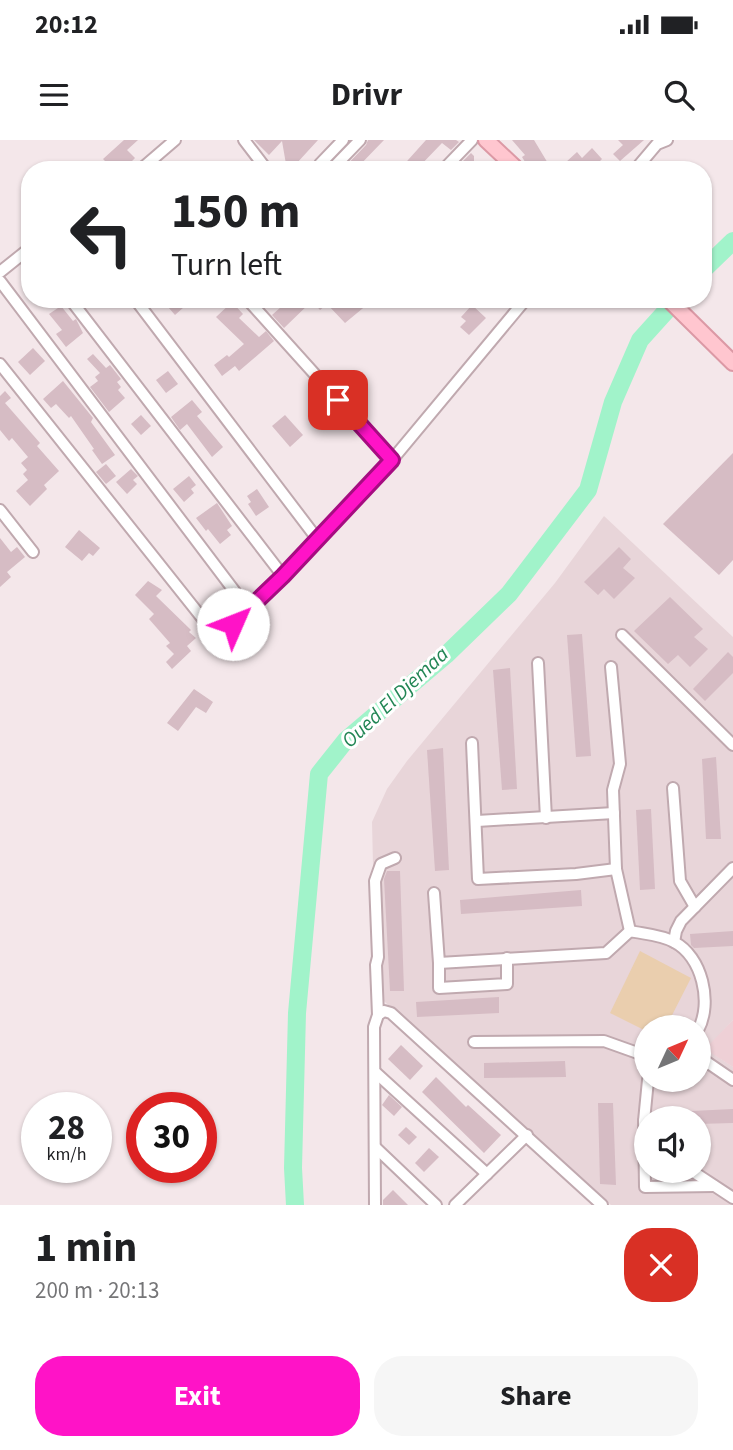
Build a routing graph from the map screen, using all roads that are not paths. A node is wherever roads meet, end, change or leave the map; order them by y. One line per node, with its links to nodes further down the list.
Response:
1 (175, 140): 8 (street)
2 (244, 140): 9 (street)
3 (343, 140): 10 (street)
4 (360, 140): 11 (street)
5 (472, 140): 12 (street)
6 (486, 140): 13 (street)
7 (667, 140): 14 (street)
8 (152, 161)
9 (260, 161)
10 (323, 161)
11 (340, 161)
12 (451, 161)
13 (508, 161)
14 (643, 161)
15 (21, 255): 16 (street)
16 (0, 272)
17 (0, 281): 30 (street)
18 (77, 308): 29 (street)
19 (142, 308): 27 (street)
20 (255, 308): 25 (street)
21 (519, 308): 25 (street)
22 (678, 308): 23 (street)
23 (733, 363)
24 (0, 364): 30 (street)
25 (392, 460): 27 (street)
26 (0, 510): 28 (street)
27 (318, 540): 29 (street)
28 (33, 552)
29 (283, 576): 30 (street)
30 (248, 609)
31 (622, 635): 35 (street)
32 (538, 663): 38 (street)
33 (611, 667): 37 (street)
34 (472, 743): 39 (street)
35 (733, 745)
36 (673, 788): 44 (street)
37 (614, 813): 38 (street); 42 (street)
38 (546, 818): 39 (street)
39 (477, 821): 42 (street)
40 (396, 858): 49 (street)
41 (733, 868): 44 (street)
42 (616, 869): 45 (street)
43 (434, 894): 48 (street)
44 (695, 907): 46 (street)
45 (631, 931): 46 (street); 47 (street)
46 (674, 942): 50 (street)
47 (507, 958): 48 (street); 48 (street)
48 (439, 963)
49 (377, 1015): 54 (street); 56 (street)
50 (703, 1015)
51 (474, 1042): 52 (street)
52 (634, 1052)
53 (711, 1065): 55 (street)
54 (374, 1072): 57 (street); 58 (street)
55 (733, 1080)
56 (527, 1135): 58 (street); 66 (street)
57 (375, 1147): 63 (street); 64 (street)
58 (487, 1174): 65 (street)
59 (645, 1183): 61 (street)
60 (710, 1183): 61 (street)
61 (714, 1186): 62 (street)
62 (733, 1198)
63 (375, 1205)
64 (436, 1205)
65 (455, 1205)
66 (602, 1205)

